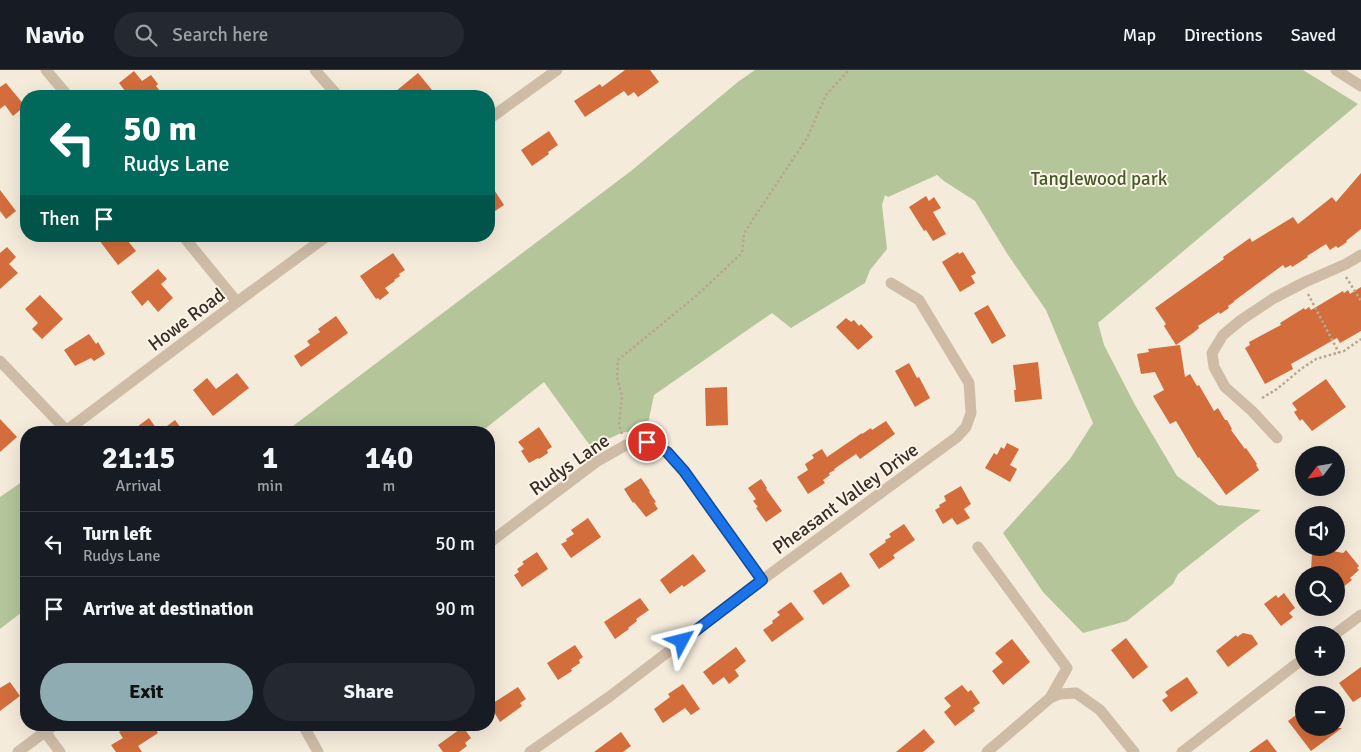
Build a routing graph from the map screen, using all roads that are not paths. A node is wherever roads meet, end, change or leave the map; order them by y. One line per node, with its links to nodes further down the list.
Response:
1 (46, 70): 6 (street)
2 (315, 70): 7 (street)
3 (557, 70): 8 (street)
4 (1336, 70): 5 (street)
5 (1361, 86)
6 (63, 90)
7 (333, 90)
8 (495, 115)
9 (188, 242): 13 (street)
10 (319, 242): 13 (street, Howe Road)
11 (1361, 255): 17 (street)
12 (891, 283): 20 (street, Pheasant Valley Drive)
13 (237, 302): 16 (street, Howe Road)
14 (0, 361): 15 (street)
15 (61, 426)
16 (75, 426)
17 (1277, 438)
18 (495, 538): 20 (street, Rudys Lane)
19 (978, 547): 24 (street)
20 (762, 580): 31 (street, Pheasant Valley Drive)
21 (1361, 615): 22 (street)
22 (1345, 627)
23 (1295, 665): 34 (street)
24 (1050, 698): 32 (street); 33 (street)
25 (46, 731): 28 (street)
26 (50, 731): 29 (street)
27 (306, 731): 30 (street)
28 (18, 752)
29 (60, 752)
30 (318, 752)
31 (530, 752)
32 (987, 752)
33 (1134, 752)
34 (1182, 752)

